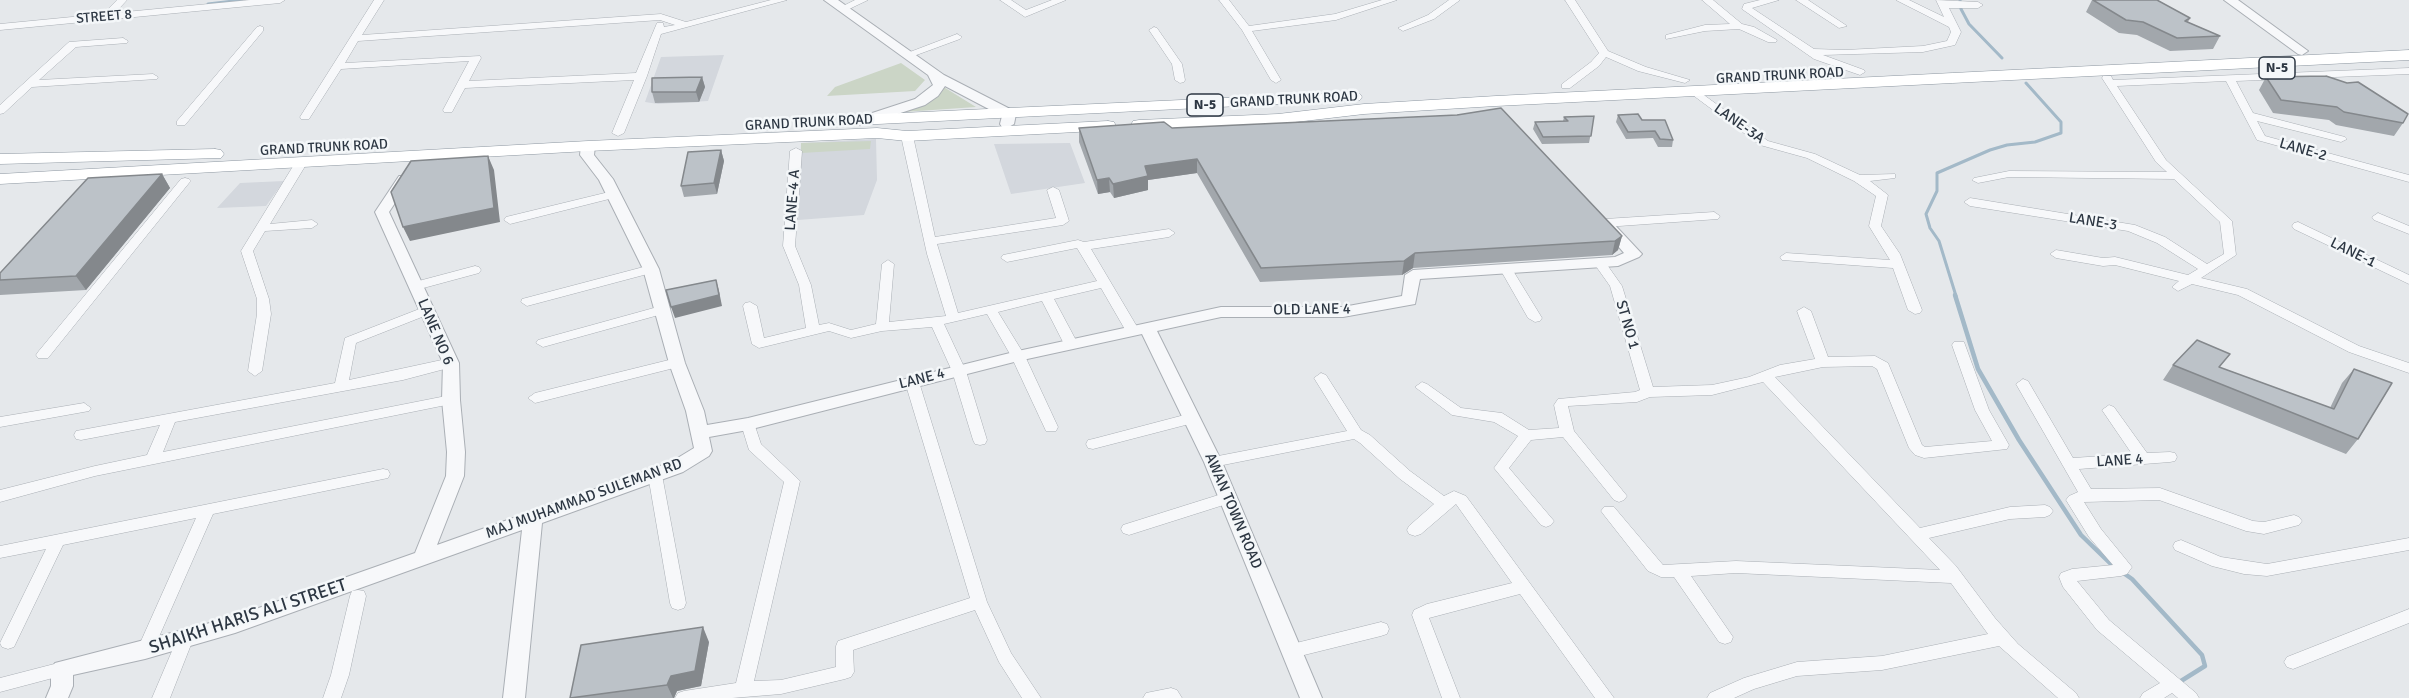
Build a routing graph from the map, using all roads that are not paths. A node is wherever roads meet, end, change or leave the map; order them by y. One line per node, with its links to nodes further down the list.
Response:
1 (122, 0): 22 (street)
2 (280, 0): 18 (street, STREET 8)
3 (379, 0): 38 (street)
4 (782, 0): 24 (street)
5 (830, 0): 21 (street)
6 (863, 0): 21 (street)
7 (1005, 0): 8 (street)
8 (1060, 0)
9 (1224, 0): 31 (street)
10 (1392, 0): 31 (street)
11 (1455, 0): 29 (street)
12 (1570, 0): 43 (street)
13 (1707, 0): 26 (street)
14 (1801, 0): 27 (street)
15 (1901, 0): 25 (street)
16 (2230, 0): 45 (street)
17 (1767, 1): 33 (street)
18 (235, 2): 22 (street, STREET 8)
19 (1942, 3): 20 (street); 25 (street)
20 (1978, 5)
21 (842, 9): 44 (street)
22 (109, 15): 28 (street, STREET 8)
23 (661, 17): 24 (street); 34 (street); 38 (street)
24 (687, 25): 34 (street)
25 (1953, 25): 42 (street)
26 (1739, 26): 35 (street); 37 (street)
27 (1842, 26)
28 (0, 27)
29 (1403, 28)
30 (260, 29): 69 (street)
31 (1246, 29): 57 (street)
32 (1154, 30): 56 (street)
33 (1780, 31): 35 (street); 42 (street)
34 (658, 32): 52 (street)
35 (1760, 34): 39 (street)
36 (957, 37): 44 (street)
37 (1669, 37)
38 (356, 38): 47 (street)
39 (1772, 40)
40 (123, 41): 58 (street)
41 (2409, 45): 45 (highway, GRAND TRUNK ROAD / N-5)
42 (1812, 51): 50 (street)
43 (1604, 53): 60 (street); 61 (street)
44 (908, 55): 51 (street)
45 (2308, 55): 46 (highway, GRAND TRUNK ROAD / N-5); 48 (highway, GRAND TRUNK ROAD / N-5); 50 (highway, GRAND TRUNK ROAD / N-5)
46 (2409, 56): 48 (highway, GRAND TRUNK ROAD / N-5)
47 (338, 66): 59 (street); 66 (street)
48 (2144, 68): 53 (highway, GRAND TRUNK ROAD / N-5)
49 (2409, 71): 55 (street)
50 (1860, 72): 60 (highway, GRAND TRUNK ROAD / N-5)
51 (933, 73): 67 (street); 68 (street)
52 (642, 76): 59 (street); 70 (street)
53 (2106, 76): 55 (street); 60 (highway, GRAND TRUNK ROAD / N-5); 82 (street)
54 (153, 77): 58 (street)
55 (2230, 79): 65 (street, LANE-2)
56 (1180, 80)
57 (1276, 80)
58 (30, 84): 64 (street)
59 (461, 85): 63 (street)
60 (1689, 85): 61 (highway, GRAND TRUNK ROAD / N-5); 62 (highway, GRAND TRUNK ROAD / N-5); 84 (street, LANE-3A)
61 (1566, 86): 67 (highway, GRAND TRUNK ROAD / N-5)
62 (1364, 109): 67 (highway, GRAND TRUNK ROAD / N-5); 72 (highway, GRAND TRUNK ROAD / N-5)
63 (448, 110)
64 (0, 111)
65 (2251, 116): 73 (street); 85 (street, LANE-2)
66 (305, 117)
67 (1008, 119): 68 (highway, GRAND TRUNK ROAD / N-5); 71 (highway, GRAND TRUNK ROAD / N-5)
68 (852, 121): 70 (highway, GRAND TRUNK ROAD / N-5)
69 (181, 123)
70 (618, 133): 76 (highway, GRAND TRUNK ROAD / N-5)
71 (877, 133): 72 (highway, GRAND TRUNK ROAD / N-5); 74 (highway, GRAND TRUNK ROAD / N-5)
72 (907, 136): 100 (street)
73 (2341, 139)
74 (588, 146): 77 (highway, GRAND TRUNK ROAD / N-5); 89 (street, MAJ MUHAMMAD SULEMAN RD)
75 (796, 151): 130 (street, LANE-4 A)
76 (231, 153): 78 (highway, GRAND TRUNK ROAD / N-5); 80 (highway)
77 (420, 156): 79 (highway, GRAND TRUNK ROAD / N-5); 115 (street, LANE NO 6)
78 (0, 159)
79 (301, 162): 83 (highway, GRAND TRUNK ROAD / N-5); 97 (street)
80 (0, 167)
81 (1891, 176): 84 (street)
82 (2177, 176): 86 (street); 109 (street)
83 (0, 177)
84 (1858, 179): 107 (street, LANE-3A)
85 (2409, 179)
86 (1978, 180)
87 (185, 181): 134 (street)
88 (1053, 190): 100 (street)
89 (613, 195): 94 (street); 108 (street, MAJ MUHAMMAD SULEMAN RD)
90 (1970, 202): 109 (street, LANE-3)
91 (1714, 216): 93 (street)
92 (2378, 217): 98 (street)
93 (1601, 219): 105 (street, OLD LANE 4)
94 (510, 220)
95 (312, 224): 97 (street)
96 (2298, 226): 113 (street, LANE-1)
97 (260, 228): 140 (street)
98 (2409, 230)
99 (1169, 233): 101 (street)
100 (931, 242): 125 (street)
101 (1083, 246): 104 (street); 114 (street)
102 (2056, 254): 112 (street)
103 (1786, 257): 107 (street)
104 (1007, 258)
105 (1599, 262): 111 (street, OLD LANE 4); 148 (street, ST NO 1)
106 (888, 264): 128 (street)
107 (1896, 264): 123 (street)
108 (651, 269): 118 (street, MAJ MUHAMMAD SULEMAN RD); 119 (street)
109 (2207, 269): 112 (street)
110 (475, 270): 115 (street)
111 (1506, 270): 126 (street); 129 (street, OLD LANE 4)
112 (2191, 279): 116 (street); 139 (street)
113 (2409, 280)
114 (1104, 283): 117 (street); 129 (street)
115 (416, 286): 122 (street, LANE NO 6)
116 (2178, 287)
117 (1046, 296): 121 (street); 132 (street)
118 (663, 301): 131 (street); 138 (street, MAJ MUHAMMAD SULEMAN RD)
119 (527, 302)
120 (750, 306): 130 (street)
121 (990, 309): 125 (street); 135 (street)
122 (427, 310): 137 (street, LANE NO 6); 146 (street)
123 (1915, 310)
124 (1804, 311): 136 (street)
125 (953, 318): 127 (street)
126 (1535, 318)
127 (936, 322): 128 (street); 141 (street)
128 (882, 327): 130 (street)
129 (1140, 328): 132 (street, LANE 4); 153 (street, AWAN TOWN ROAD)
130 (813, 331)
131 (543, 343)
132 (1071, 344): 135 (street, LANE 4)
133 (1959, 345): 136 (street)
134 (43, 355)
135 (1018, 356): 141 (street, LANE 4); 157 (street)
136 (1823, 362): 142 (street)
137 (451, 363): 146 (street); 150 (street, LANE NO 6)
138 (677, 363): 149 (street); 159 (street, MAJ MUHAMMAD SULEMAN RD)
139 (2409, 368)
140 (255, 371)
141 (958, 371): 144 (street, LANE 4); 163 (street)
142 (1766, 376): 148 (street); 185 (street)
143 (1321, 378): 160 (street)
144 (912, 382): 156 (street, LANE 4); 195 (street)
145 (2023, 384): 169 (street)
146 (341, 387): 154 (street)
147 (1422, 387): 162 (street)
148 (1648, 392): 158 (street)
149 (535, 398)
150 (451, 400): 167 (street); 190 (street, LANE NO 6)
151 (84, 408): 155 (street)
152 (2109, 410): 166 (street)
153 (1192, 418): 164 (street); 168 (street, AWAN TOWN ROAD)
154 (169, 420): 161 (street); 167 (street)
155 (0, 422)
156 (748, 424): 159 (street, LANE 4); 209 (street)
157 (1051, 428)
158 (1567, 432): 162 (street); 174 (street)
159 (698, 433): 171 (street, MAJ MUHAMMAD SULEMAN RD)
160 (1356, 434): 168 (street); 176 (street)
161 (81, 435)
162 (1527, 435): 181 (street)
163 (980, 440)
164 (1093, 444)
165 (2170, 457): 166 (street, LANE 4)
166 (2143, 459): 169 (street, LANE 4)
167 (152, 460): 173 (street)
168 (1213, 462): 175 (street, AWAN TOWN ROAD)
169 (2070, 464): 172 (street)
170 (383, 474): 177 (street)
171 (655, 475): 180 (street, MAJ MUHAMMAD SULEMAN RD); 196 (street)
172 (2087, 495): 182 (street); 207 (street)
173 (0, 496)
174 (1619, 496)
175 (1228, 498): 183 (street); 204 (street, AWAN TOWN ROAD)
176 (1444, 504): 184 (street); 193 (street)
177 (207, 511): 186 (street); 203 (street)
178 (1609, 511): 191 (street)
179 (2045, 511): 185 (street)
180 (533, 519): 190 (street, MAJ MUHAMMAD SULEMAN RD); 215 (street)
181 (1546, 521)
182 (2294, 521)
183 (1130, 529)
184 (1415, 530)
185 (1916, 534): 192 (street)
186 (57, 542): 189 (street); 202 (street)
187 (2409, 544): 188 (street)
188 (2181, 546)
189 (0, 552)
190 (423, 557): 199 (street, SHAIKH HARIS ALI STREET)
191 (1678, 570): 192 (street); 200 (street)
192 (1955, 577): 201 (street)
193 (1525, 586): 220 (street); 221 (street)
194 (358, 596): 214 (street)
195 (979, 602): 210 (street); 216 (street)
196 (678, 603)
197 (2409, 616): 205 (street)
198 (1381, 629): 204 (street)
199 (186, 637): 203 (street, SHAIKH HARIS ALI STREET); 213 (street)
200 (1725, 637)
201 (2002, 638): 222 (street); 223 (street)
202 (8, 642)
203 (145, 650): 206 (street, SHAIKH HARIS ALI STREET)
204 (1292, 651): 219 (street, AWAN TOWN ROAD)
205 (2292, 662)
206 (62, 669): 208 (street, SHAIKH HARIS ALI STREET); 212 (street)
207 (2173, 684): 224 (street); 225 (street)
208 (0, 685)
209 (742, 689): 210 (street); 211 (street)
210 (780, 692)
211 (694, 697)
212 (57, 698)
213 (161, 698)
214 (332, 698)
215 (514, 698)
216 (1032, 698)
217 (1152, 698): 218 (street)
218 (1173, 698)
219 (1311, 698)
220 (1451, 698)
221 (1605, 698)
222 (1716, 698)
223 (2070, 698)
224 (2150, 698)
225 (2190, 698)

